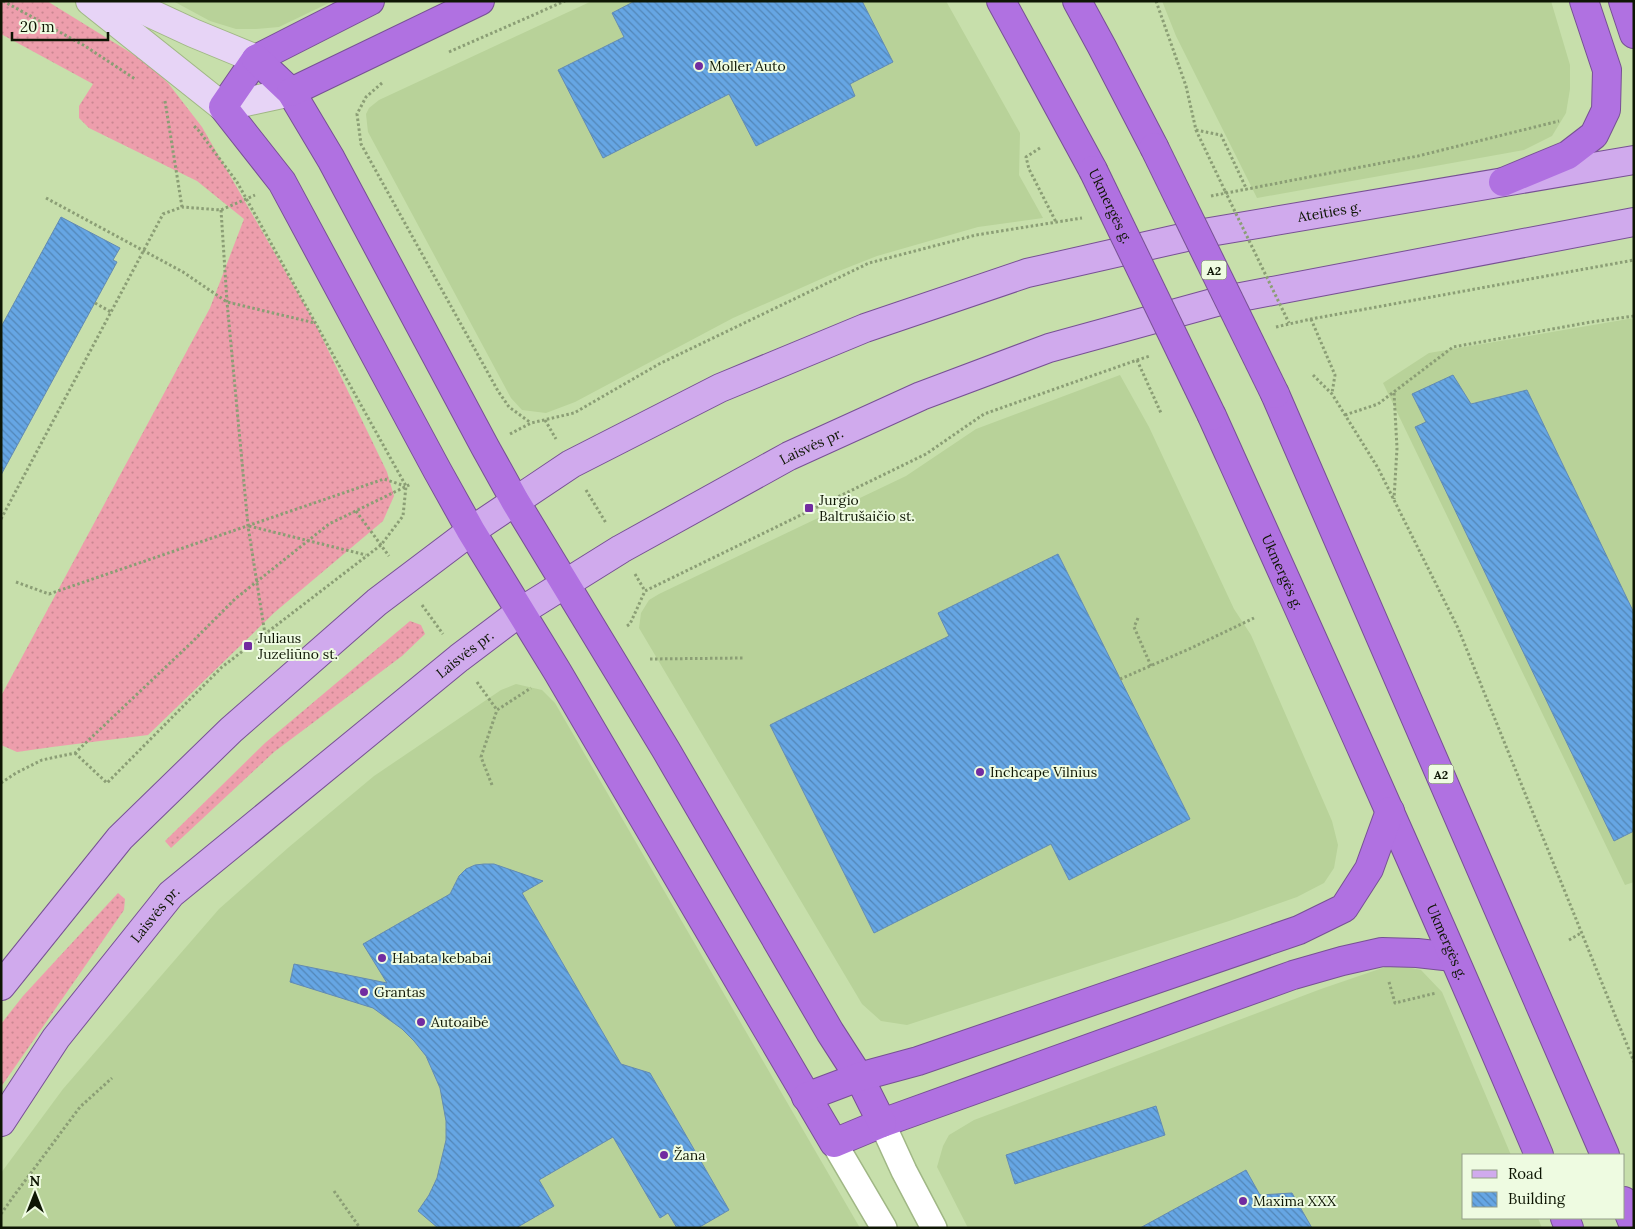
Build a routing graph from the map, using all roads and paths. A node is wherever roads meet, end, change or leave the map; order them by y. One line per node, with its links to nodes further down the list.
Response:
1 (3, 1): 18 (path)
2 (90, 1): 21 (street)
3 (124, 1): 16 (street)
4 (370, 1): 16 (highway)
5 (480, 1): 19 (highway)
6 (565, 1): 15 (path)
7 (1001, 1): 83 (highway, Ukmergės g., bridge)
8 (1077, 1): 14 (highway, A2)
9 (1097, 1): 14 (highway)
10 (1156, 1): 23 (path)
11 (1584, 1): 26 (highway)
12 (1623, 1): 13 (highway)
13 (1634, 34)
14 (1102, 47): 98 (highway, A2, bridge)
15 (449, 52)
16 (256, 59): 19 (highway); 21 (highway)
17 (386, 80): 52 (path)
18 (140, 82)
19 (291, 92): 21 (street); 56 (highway)
20 (171, 105): 30 (path)
21 (223, 107): 60 (highway)
22 (192, 124): 29 (path)
23 (1196, 130): 27 (path); 42 (path, bridge)
24 (1040, 148): 32 (path)
25 (1634, 160): 26 (main road, Ateities g.)
26 (1503, 182): 53 (main road, Ateities g.)
27 (1248, 190)
28 (46, 198): 34 (path)
29 (246, 199): 31 (path); 41 (path)
30 (182, 207): 31 (path); 34 (path)
31 (221, 210): 36 (path)
32 (1056, 222)
33 (1634, 222): 63 (main road, Laisvės pr.)
34 (144, 250): 36 (path); 38 (path)
35 (1634, 260): 40 (path)
36 (227, 302): 41 (path); 59 (path)
37 (95, 303): 38 (path)
38 (112, 312): 58 (path)
39 (1634, 316): 47 (path)
40 (1311, 319): 43 (path); 48 (path)
41 (315, 323): 54 (path)
42 (1289, 323)
43 (1272, 328)
44 (1156, 355): 45 (path)
45 (1137, 360): 49 (path); 69 (path)
46 (1313, 375): 48 (path)
47 (1394, 392): 50 (path); 55 (path)
48 (1332, 394): 50 (path)
49 (1161, 413)
50 (1345, 415): 55 (path)
51 (544, 420): 53 (path)
52 (531, 423)
53 (571, 464): 56 (main road); 63 (path)
54 (406, 486): 57 (path); 59 (path); 62 (path)
55 (1394, 499): 84 (path)
56 (515, 501): 60 (main road); 68 (highway)
57 (356, 510): 61 (path); 62 (path)
58 (1, 519)
59 (248, 526): 61 (path); 66 (path); 67 (path)
60 (472, 531): 65 (main road); 70 (highway)
61 (308, 541): 64 (path); 67 (path)
62 (381, 545): 64 (path); 65 (path)
63 (621, 549): 68 (main road, Laisvės pr.); 69 (path)
64 (366, 555): 74 (path)
65 (405, 580): 75 (path); 88 (main road)
66 (16, 582)
67 (257, 582): 74 (path); 80 (path)
68 (565, 583): 70 (main road, Laisvės pr.); 91 (highway)
69 (645, 591): 73 (path)
70 (520, 612): 75 (main road, Laisvės pr.); 93 (highway)
71 (1138, 618): 78 (path)
72 (1254, 618): 78 (path)
73 (630, 624)
74 (264, 634): 80 (path)
75 (459, 658): 82 (path); 94 (main road, Laisvės pr.)
76 (742, 658): 77 (path)
77 (650, 659)
78 (1151, 666): 79 (path)
79 (1120, 678)
80 (75, 753): 81 (path)
81 (1, 783)
82 (492, 785)
83 (1390, 811): 86 (highway, Ukmergės g.); 91 (highway)
84 (1581, 933): 85 (path); 90 (path)
85 (1569, 940)
86 (1454, 957): 95 (highway); 97 (highway, Ukmergės g.)
87 (1388, 976): 89 (path)
88 (1, 986)
89 (1442, 992)
90 (1634, 1062)
91 (859, 1077): 93 (highway); 95 (highway)
92 (112, 1078): 101 (path)
93 (806, 1097): 96 (highway)
94 (1, 1122)
95 (882, 1123): 96 (highway); 105 (street)
96 (834, 1143): 104 (street)
97 (1538, 1154)
98 (1605, 1154)
99 (334, 1191): 103 (path)
100 (1625, 1204): 102 (highway)
101 (1, 1214)
102 (1634, 1226)
103 (360, 1228)
104 (884, 1228)
105 (934, 1228)

